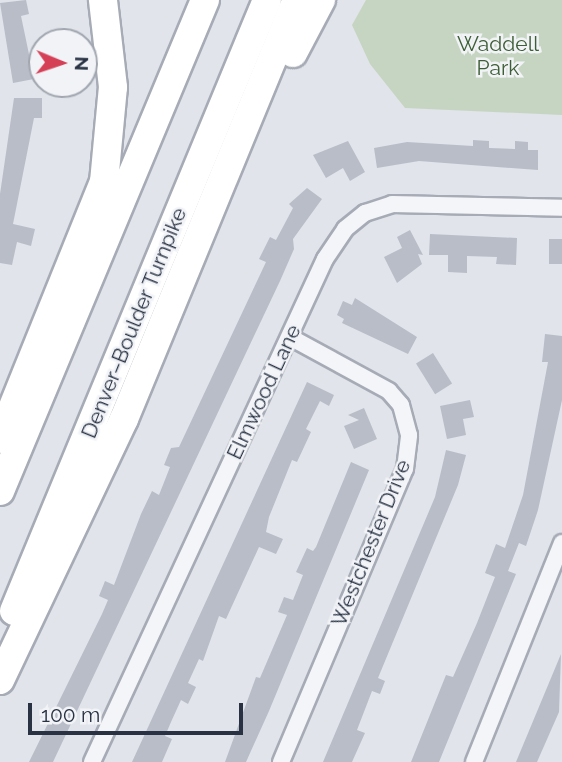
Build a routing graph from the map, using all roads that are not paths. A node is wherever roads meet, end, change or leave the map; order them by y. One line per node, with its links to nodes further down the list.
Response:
1 (103, 0): 10 (highway)
2 (205, 0): 10 (highway)
3 (220, 0): 10 (highway)
4 (297, 0): 8 (highway)
5 (321, 0): 8 (highway)
6 (266, 3): 11 (highway, Denver–Boulder Turnpike)
7 (562, 208): 9 (street, Elmwood Lane)
8 (210, 218): 16 (highway)
9 (290, 337): 17 (street, Elmwood Lane); 18 (street, Westchester Drive)
10 (12, 436): 12 (highway)
11 (67, 485): 14 (highway); 15 (highway, Denver–Boulder Turnpike)
12 (0, 491)
13 (562, 543): 19 (street)
14 (0, 621)
15 (0, 646)
16 (0, 680)
17 (92, 762)
18 (281, 762)
19 (474, 762)

